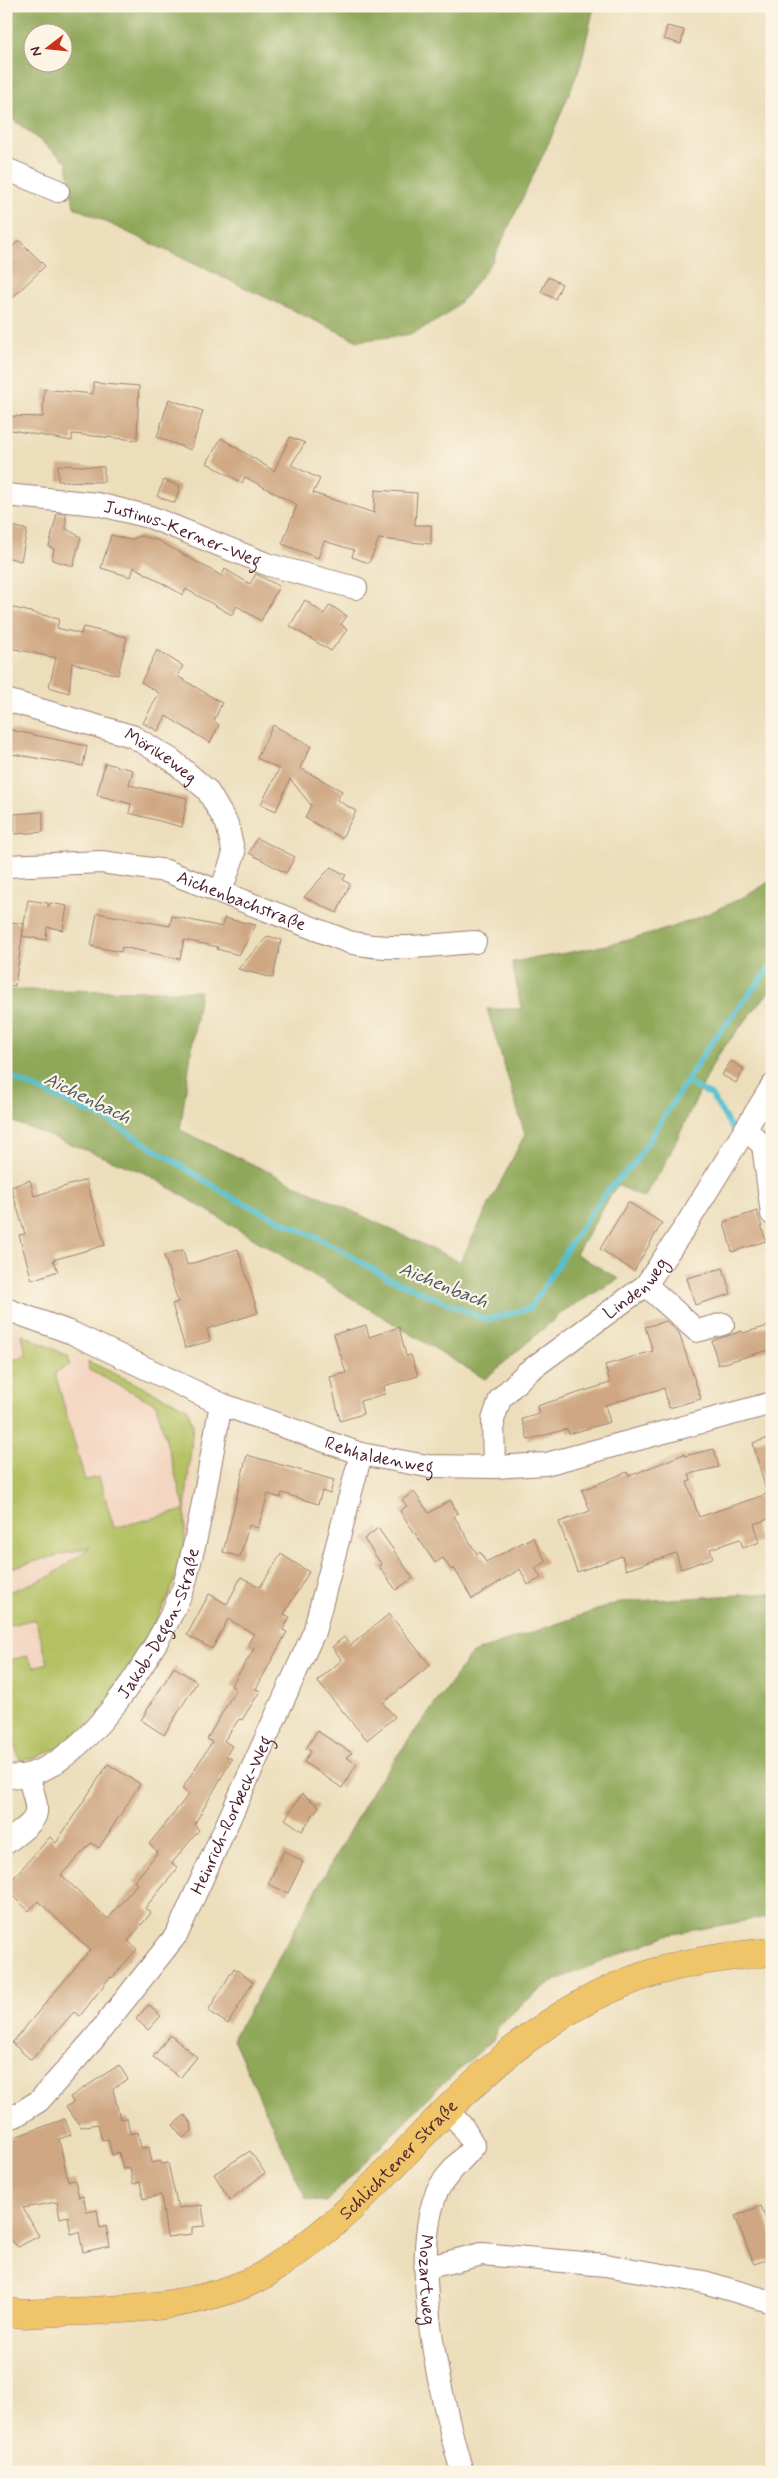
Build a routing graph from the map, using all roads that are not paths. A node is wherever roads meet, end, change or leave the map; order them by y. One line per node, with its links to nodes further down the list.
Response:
1 (6, 169): 2 (street)
2 (58, 191)
3 (6, 495): 4 (street, Justinus-Kerner-Weg)
4 (356, 588)
5 (6, 700): 7 (street, Mörikeweg)
6 (6, 866): 7 (street, Aichenbachstraße)
7 (222, 891): 8 (street, Aichenbachstraße)
8 (475, 942)
9 (772, 1086): 10 (street, Lindenweg)
10 (746, 1130): 11 (street); 12 (street, Lindenweg)
11 (772, 1214)
12 (632, 1290): 14 (street); 18 (street, Lindenweg)
13 (6, 1309): 16 (street, Rehhaldenweg)
14 (723, 1324)
15 (772, 1403): 18 (street, Rehhaldenweg)
16 (221, 1404): 17 (street, Rehhaldenweg); 19 (street, Jakob-Degen-Straße)
17 (361, 1454): 18 (street, Rehhaldenweg); 23 (street, Heinrich-Rorbeck-Weg)
18 (494, 1467)
19 (17, 1776): 20 (street)
20 (6, 1843)
21 (772, 1952): 22 (main road, Schlichtener Straße)
22 (446, 2109): 24 (street, Mozartweg); 26 (main road, Schlichtener Straße)
23 (6, 2118)
24 (425, 2268): 25 (street); 27 (street, Mozartweg)
25 (772, 2302)
26 (6, 2312)
27 (462, 2472)

